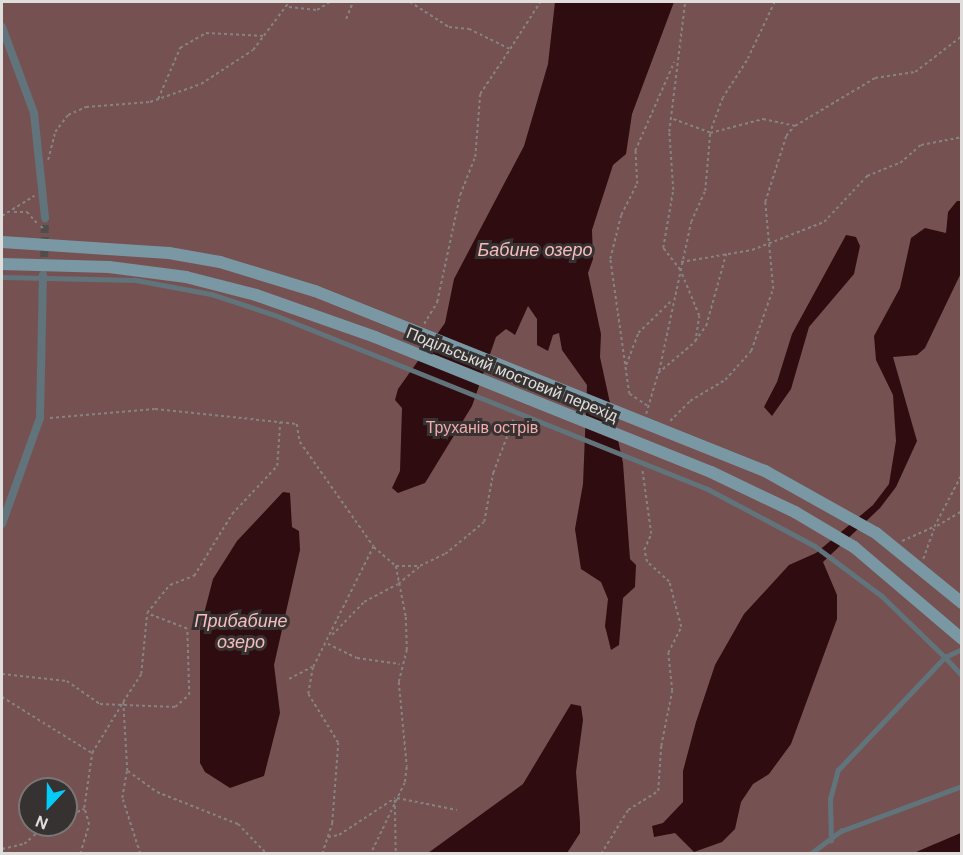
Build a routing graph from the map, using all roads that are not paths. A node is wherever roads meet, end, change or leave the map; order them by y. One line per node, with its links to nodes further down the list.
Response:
1 (2, 27): 2 (street)
2 (45, 218)
3 (2, 242): 8 (main road, Подільський мостовий перехід, bridge)
4 (2, 264): 9 (main road, Подільський мостовий перехід, bridge)
5 (43, 275): 6 (lane); 7 (street); 11 (lane)
6 (2, 277)
7 (2, 524)
8 (962, 603)
9 (962, 639)
10 (962, 649): 11 (lane)
11 (945, 657): 12 (lane); 14 (lane)
12 (962, 675)
13 (962, 786): 14 (lane)
14 (831, 841): 15 (lane)
15 (810, 854)

